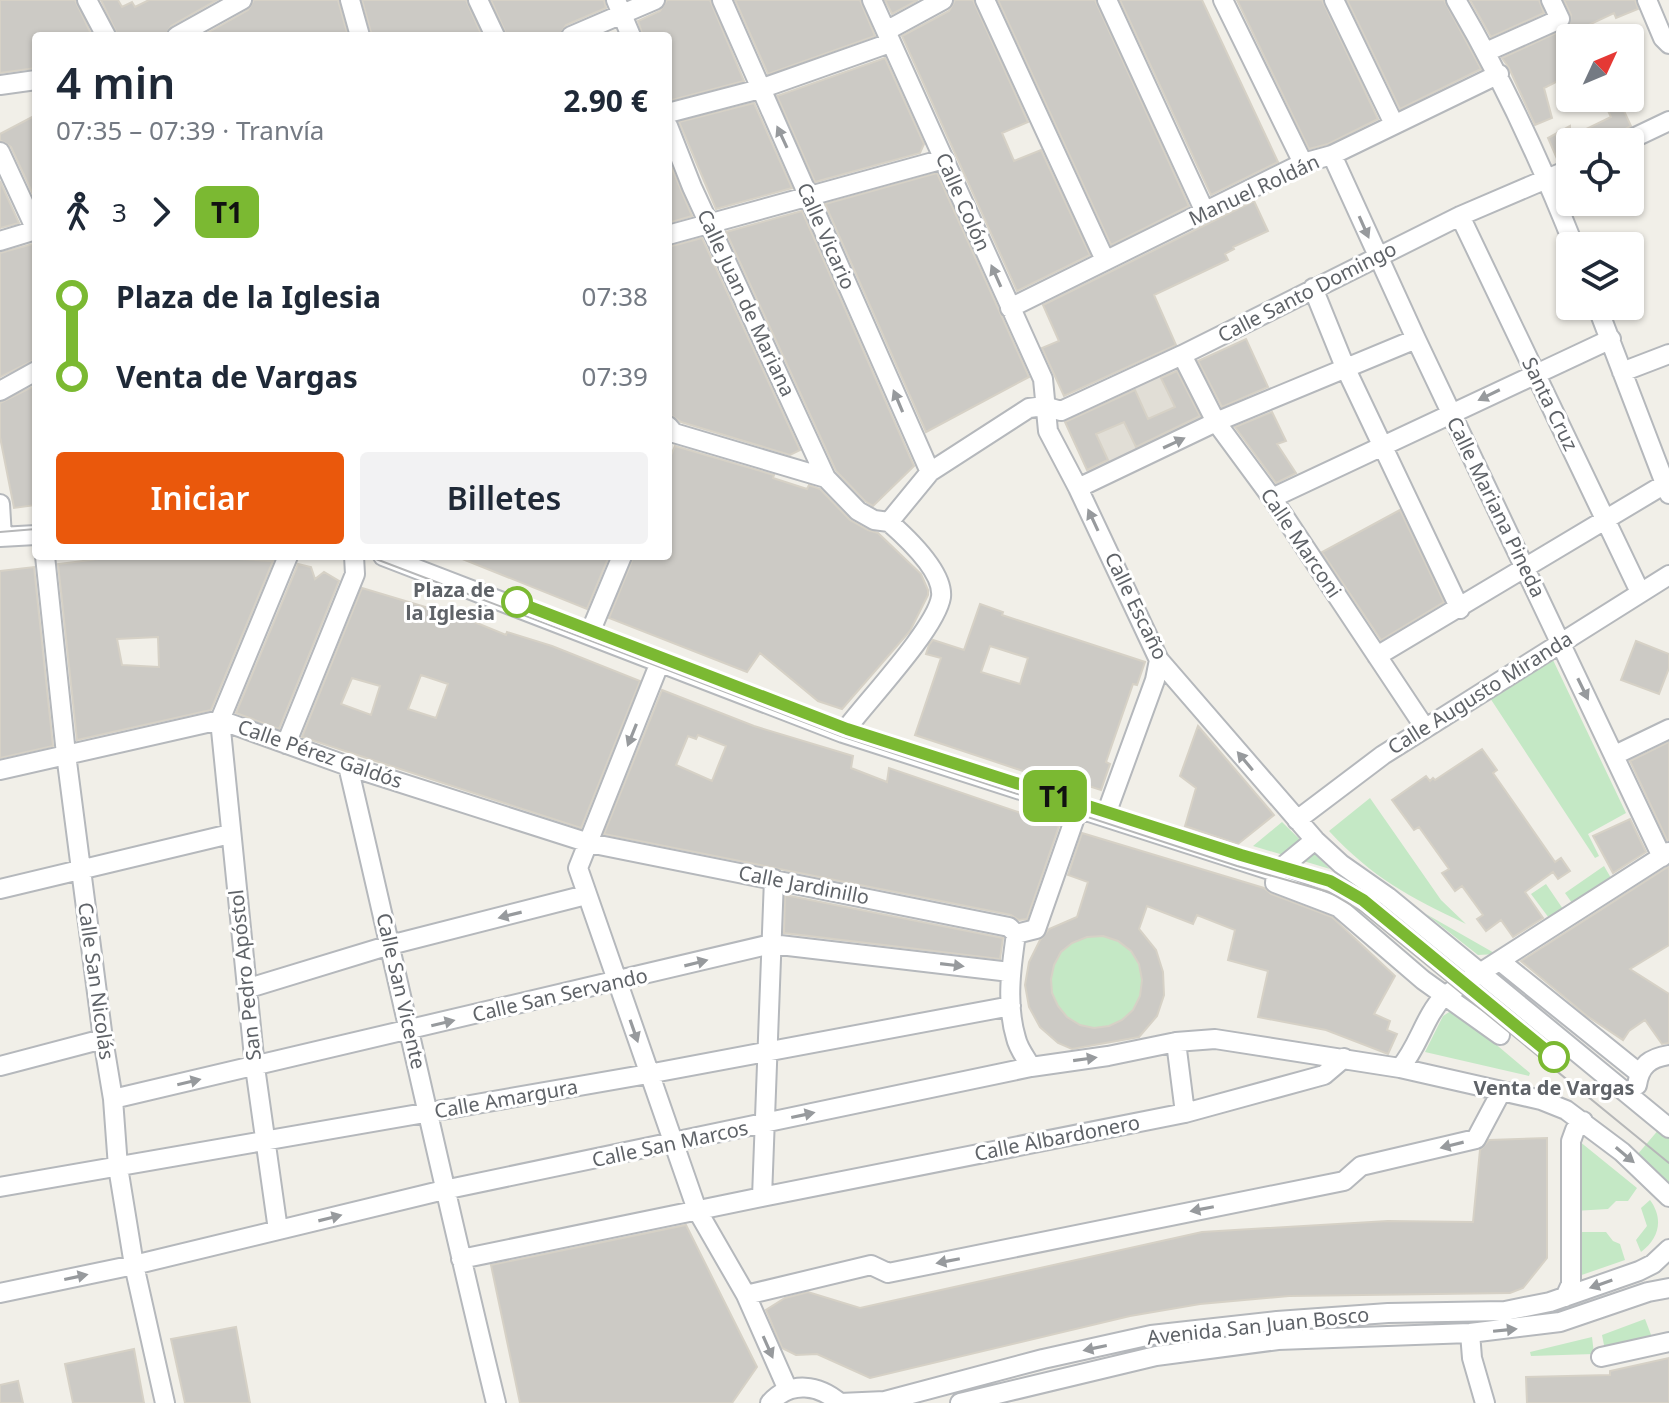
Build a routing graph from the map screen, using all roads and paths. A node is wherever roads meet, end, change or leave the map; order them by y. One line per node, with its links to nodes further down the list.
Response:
1 (87, 0): 17 (street)
2 (242, 0): 18 (street)
3 (350, 0): 19 (street)
4 (478, 0): 20 (street)
5 (655, 0): 16 (street)
6 (722, 0): 29 (street, Calle Vicario)
7 (872, 0): 23 (street, Calle Colón)
8 (943, 0): 23 (street)
9 (985, 0): 51 (street)
10 (1107, 0): 42 (street)
11 (1223, 0): 38 (street)
12 (1334, 0): 32 (street)
13 (1456, 0): 25 (street)
14 (1551, 0): 25 (street)
15 (1647, 0): 24 (street)
16 (619, 7): 21 (street); 22 (street)
17 (104, 32)
18 (191, 32)
19 (359, 32)
20 (493, 32)
21 (578, 32)
22 (629, 32)
23 (888, 37): 29 (street); 37 (street, Calle Colón)
24 (1669, 44)
25 (1486, 52): 26 (street)
26 (1499, 74): 32 (street, Manuel Roldán); 40 (street)
27 (32, 81): 28 (street)
28 (0, 85)
29 (760, 89): 30 (street); 41 (street, Calle Vicario, one-way to 29)
30 (672, 112)
31 (1669, 121): 33 (street)
32 (1394, 124): 36 (street, Manuel Roldán)
33 (1644, 133)
34 (672, 136): 45 (street, Calle Juan de Mariana)
35 (0, 152): 44 (street)
36 (1332, 155): 38 (street, Manuel Roldán); 50 (street, Calle Mariana Pineda, one-way to 50)
37 (944, 159): 41 (street); 53 (street, Calle Colón, one-way to 37)
38 (1303, 163): 42 (street, Manuel Roldán)
39 (1556, 176): 40 (street, Calle Santo Domingo)
40 (1548, 180): 43 (street, Calle Santo Domingo); 47 (street)
41 (808, 196): 45 (street); 69 (street, Calle Vicario, one-way to 41)
42 (1205, 212): 51 (street, Manuel Roldán)
43 (1460, 216): 50 (street, Calle Santo Domingo); 62 (street, Santa Cruz)
44 (32, 221)
45 (709, 224): 48 (street); 70 (street, Calle Juan de Mariana)
46 (32, 231): 49 (street)
47 (1568, 232)
48 (672, 234)
49 (0, 241)
50 (1377, 256): 52 (street, Calle Santo Domingo); 55 (street, Calle Mariana Pineda)
51 (1105, 260): 53 (street, Manuel Roldán)
52 (1313, 288): 58 (street, Calle Santo Domingo); 59 (street)
53 (1010, 308): 64 (street, Calle Colón)
54 (1603, 320): 56 (street)
55 (1416, 339): 59 (street); 65 (street, Calle Mariana Pineda)
56 (1611, 339): 60 (street); 62 (street)
57 (1669, 354): 60 (street)
58 (1182, 355): 64 (street, Calle Santo Domingo); 66 (street, Calle Marconi)
59 (1345, 367): 66 (street); 68 (street)
60 (1622, 372): 72 (street)
61 (32, 373): 63 (street)
62 (1535, 373): 65 (street, one-way to 65); 75 (street, Santa Cruz)
63 (0, 391)
64 (1044, 403): 69 (street, Calle Santo Domingo); 71 (street, Calle Escaño)
65 (1451, 414): 68 (street); 84 (street, Calle Mariana Pineda)
66 (1216, 422): 71 (street, one-way to 66); 73 (street, Calle Marconi)
67 (672, 437): 70 (street)
68 (1382, 446): 73 (street); 87 (street)
69 (930, 472): 76 (street, Calle Santo Domingo)
70 (826, 478): 76 (street)
71 (1078, 488): 91 (street, Calle Escaño, one-way to 71)
72 (1667, 489): 75 (street)
73 (1272, 498): 90 (street, Calle Marconi)
74 (0, 504): 78 (street)
75 (1606, 521): 84 (street); 86 (street, Santa Cruz)
76 (889, 522): 96 (street)
77 (32, 535): 78 (street)
78 (1, 537)
79 (45, 560): 98 (street, Calle San Nicolás)
80 (286, 560): 93 (street)
81 (354, 560): 97 (street)
82 (620, 560): 88 (street)
83 (408, 561): 88 (street)
84 (1526, 568): 87 (street); 89 (street, Calle Mariana Pineda)
85 (1669, 575): 86 (street, Calle Augusto Miranda)
86 (1640, 592): 89 (street, Calle Augusto Miranda)
87 (1460, 609): 90 (street)
88 (589, 635): 92 (street)
89 (1561, 642): 94 (street, Calle Augusto Miranda); 99 (street, Calle Mariana Pineda, one-way to 99)
90 (1377, 656): 94 (street, Calle Marconi)
91 (1159, 660): 103 (street); 104 (street, Calle Escaño, one-way to 91)
92 (660, 662): 96 (street); 107 (street, one-way to 107)
93 (220, 720): 97 (street, Calle Pérez Galdós); 98 (street, Calle Pérez Galdós); 105 (street, San Pedro Apóstol)
94 (1425, 728): 104 (street, Calle Augusto Miranda)
95 (1669, 729): 99 (street)
96 (843, 733): 102 (street)
97 (286, 744): 100 (street, Calle Pérez Galdós)
98 (66, 754): 101 (street, Calle Pérez Galdós); 109 (street, Calle San Nicolás)
99 (1615, 755): 108 (street, Calle Mariana Pineda)
100 (348, 766): 107 (street, Calle Pérez Galdós); 116 (street, Calle San Vicente)
101 (0, 770)
102 (1078, 809): 103 (street); 114 (street)
103 (1105, 817): 110 (street)
104 (1297, 820): 106 (street, Calle Escaño)
105 (230, 834): 109 (street); 122 (street, San Pedro Apóstol)
106 (1315, 840): 110 (street); 119 (street, Calle Escaño)
107 (589, 843): 111 (street, Calle Jardinillo); 113 (street)
108 (1666, 854): 117 (street)
109 (81, 870): 112 (street); 129 (street, Calle San Nicolás)
110 (1269, 870): 124 (street)
111 (774, 879): 114 (street, Calle Jardinillo); 115 (street)
112 (0, 889)
113 (586, 895): 116 (street, one-way to 116); 121 (street)
114 (1016, 934): 118 (street)
115 (771, 944): 118 (street, Calle San Servando, one-way to 118); 121 (street, Calle San Servando, one-way to 115); 131 (street)
116 (390, 945): 122 (street); 127 (street, Calle San Vicente)
117 (1500, 961): 119 (street); 120 (street)
118 (1010, 972): 125 (street)
119 (1479, 973): 123 (street, Calle Escaño); 124 (street)
120 (1519, 976): 123 (street); 138 (street)
121 (617, 982): 127 (street, Calle San Servando, one-way to 121); 139 (street, one-way to 139)
122 (249, 988): 135 (street, San Pedro Apóstol)
123 (1504, 993): 126 (street); 142 (street, Calle Escaño)
124 (1444, 996): 126 (street); 137 (street)
125 (1011, 1006): 131 (street, Calle Amargura); 136 (street)
126 (1480, 1020): 128 (street)
127 (411, 1031): 135 (street, Calle San Servando); 143 (street, Calle San Vicente)
128 (1500, 1035)
129 (103, 1039): 134 (street); 141 (street, Calle San Nicolás)
130 (1176, 1042): 133 (street, Calle San Marcos); 136 (street, Calle San Marcos, one-way to 130); 144 (street)
131 (766, 1052): 139 (street, Calle Amargura); 146 (street)
132 (1669, 1055): 138 (street)
133 (1344, 1058): 137 (street, Calle San Marcos); 144 (street, Calle Albardonero)
134 (0, 1066)
135 (255, 1067): 141 (street, Calle San Servando, one-way to 135); 148 (street, San Pedro Apóstol)
136 (1031, 1067): 146 (street, Calle San Marcos, one-way to 136)
137 (1400, 1068): 140 (street, Calle San Marcos)
138 (1639, 1073): 142 (street)
139 (648, 1074): 143 (street, Calle Amargura); 149 (street)
140 (1501, 1092): 145 (street, Calle San Marcos); 162 (street, one-way to 162)
141 (113, 1099): 150 (street, Calle San Nicolás)
142 (1639, 1103): 147 (street, Calle Escaño)
143 (428, 1112): 148 (street, Calle Amargura); 152 (street, Calle San Vicente)
144 (1185, 1113): 153 (street, Calle Albardonero)
145 (1583, 1121): 154 (street, Calle San Marcos, one-way to 154); 163 (street)
146 (763, 1124): 149 (street, Calle San Marcos); 153 (street)
147 (1669, 1128)
148 (265, 1140): 150 (street, Calle Amargura); 156 (street, San Pedro Apóstol)
149 (672, 1144): 152 (street, Calle San Marcos); 155 (street)
150 (118, 1167): 151 (street, Calle Amargura); 159 (street, Calle San Nicolás)
151 (0, 1187)
152 (444, 1190): 156 (street, Calle San Marcos, one-way to 152); 158 (street, Calle San Vicente)
153 (762, 1197): 155 (street, Calle Albardonero)
154 (1669, 1197)
155 (697, 1210): 158 (street, Calle Albardonero); 162 (street)
156 (278, 1230): 159 (street, Calle San Marcos)
157 (1669, 1249): 163 (street, Avenida San Juan Bosco, one-way to 163)
158 (461, 1259): 169 (street, Calle San Vicente)
159 (134, 1265): 161 (street, Calle San Marcos, one-way to 159); 168 (street, Calle San Nicolás)
160 (1669, 1288): 164 (street, Avenida San Juan Bosco, one-way to 160)
161 (0, 1293)
162 (746, 1295): 167 (street, one-way to 167)
163 (1565, 1297): 171 (street, Avenida San Juan Bosco, one-way to 171)
164 (1470, 1333): 172 (street, Avenida San Juan Bosco); 173 (street)
165 (1669, 1342): 166 (street)
166 (1601, 1357)
167 (788, 1390): 170 (street); 171 (street)
168 (165, 1403)
169 (496, 1403)
170 (770, 1403)
171 (840, 1403)
172 (960, 1403)
173 (1485, 1403)

